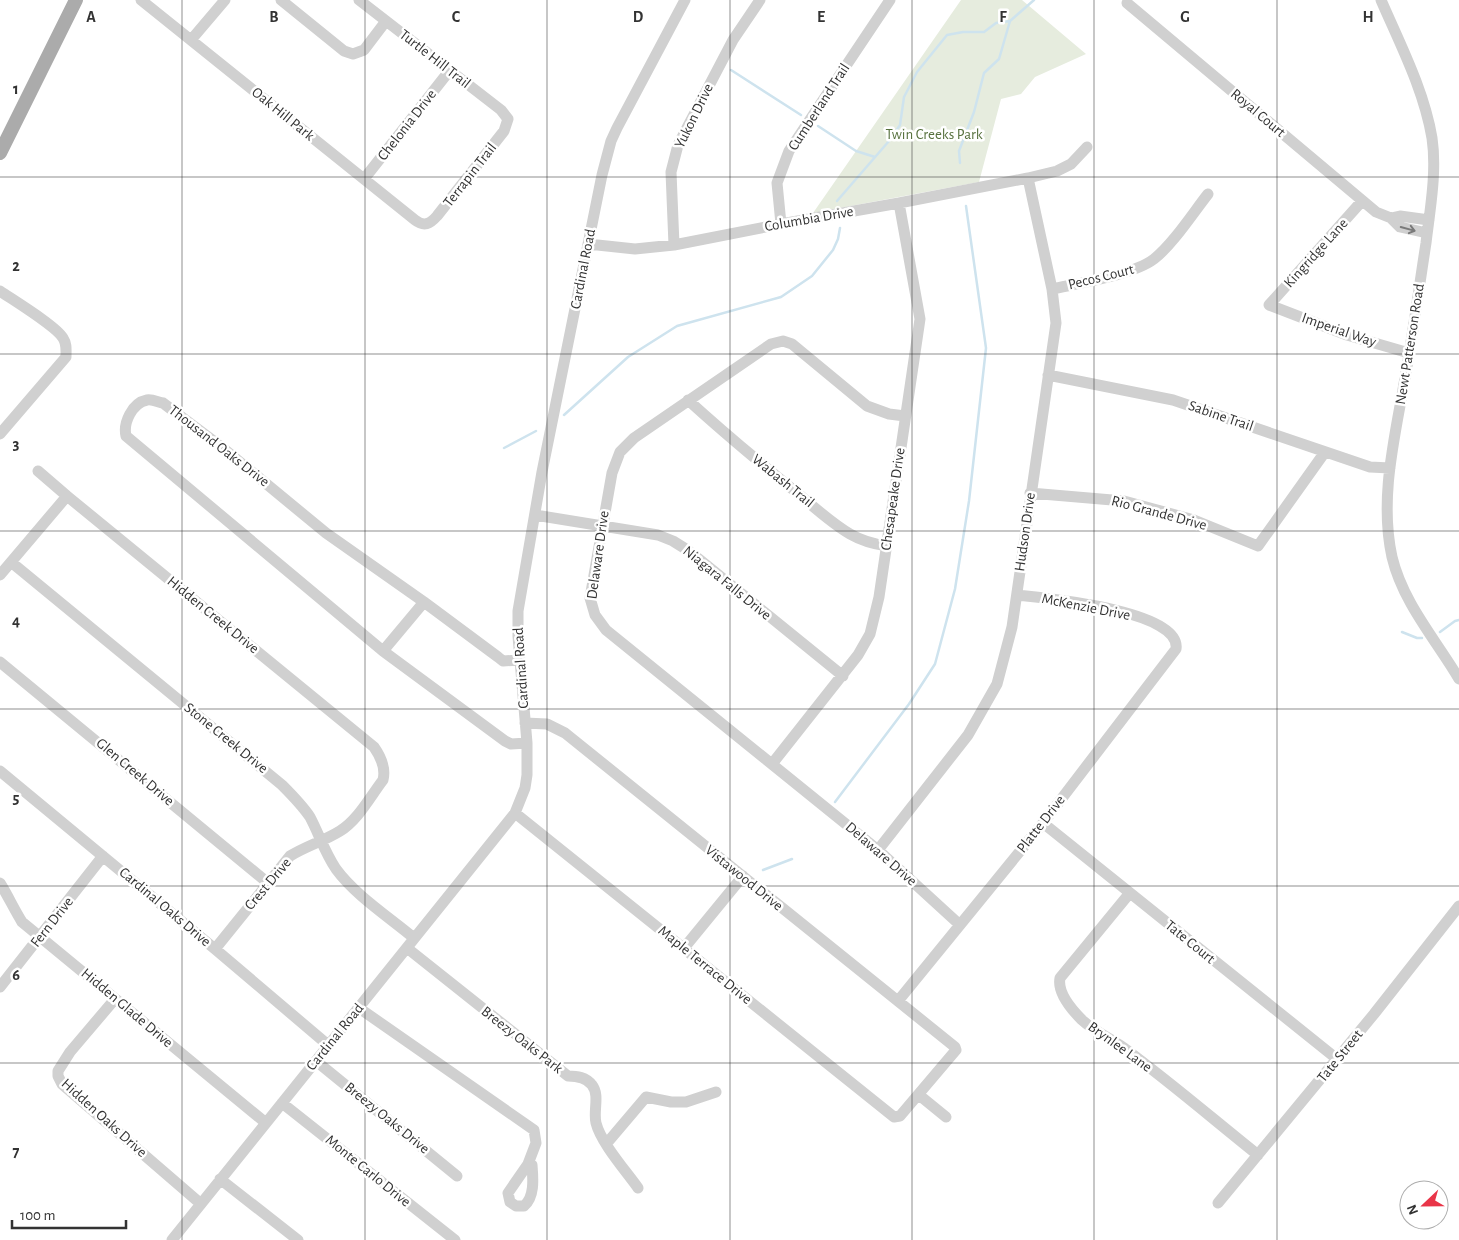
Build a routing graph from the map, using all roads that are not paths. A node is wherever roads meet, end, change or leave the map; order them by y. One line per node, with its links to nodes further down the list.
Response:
1 (76, 0): 16 (main road)
2 (141, 0): 12 (street, Oak Hill Park)
3 (225, 0): 12 (street)
4 (281, 0): 11 (street)
5 (359, 0): 11 (street, Turtle Hill Trail)
6 (685, 0): 27 (street, Cardinal Road)
7 (760, 0): 28 (street, Yukon Drive)
8 (890, 0): 24 (street, Cumberland Trail)
9 (1381, 0): 23 (street, Newt Patterson Road)
10 (1127, 3): 20 (street, Royal Court)
11 (386, 21): 13 (street, Turtle Hill Trail)
12 (191, 40): 18 (street, Oak Hill Park)
13 (450, 70): 14 (street, Turtle Hill Trail); 18 (street, Chelonia Drive)
14 (508, 120): 25 (street, Terrapin Trail)
15 (1087, 147): 17 (street, Columbia Drive)
16 (0, 154)
17 (1028, 178): 21 (street, Columbia Drive); 29 (street, Hudson Drive)
18 (364, 179): 25 (street, Oak Hill Park)
19 (1208, 194): 29 (street, Pecos Court)
20 (1362, 201): 22 (street, Royal Court); 31 (street, Kingridge Lane)
21 (899, 203): 24 (street, Columbia Drive); 35 (street, Chesapeake Drive)
22 (1392, 218): 23 (street, Royal Court); 26 (street, Royal Court, one-way to 26)
23 (1429, 220): 26 (street, Newt Patterson Road)
24 (781, 224): 28 (street, Columbia Drive)
25 (426, 225)
26 (1427, 233): 32 (street, Newt Patterson Road)
27 (588, 244): 28 (street, Columbia Drive); 42 (street, Cardinal Road)
28 (674, 245)
29 (1052, 289): 33 (street, Hudson Drive)
30 (0, 290): 36 (street)
31 (1269, 305): 32 (street, Imperial Way)
32 (1409, 353): 38 (street, Newt Patterson Road)
33 (1048, 375): 37 (street, Sabine Trail); 40 (street, Hudson Drive)
34 (688, 400): 35 (street, Delaware Drive); 43 (street, Delaware Drive); 44 (street, Wabash Trail)
35 (905, 416): 44 (street, Chesapeake Drive)
36 (0, 434)
37 (1324, 452): 38 (street, Sabine Trail); 40 (street, Rio Grande Drive)
38 (1390, 468): 54 (street, Newt Patterson Road)
39 (38, 471): 41 (street, Hidden Creek Drive)
40 (1030, 493): 47 (street, Hudson Drive)
41 (67, 496): 45 (street); 57 (street, Hidden Creek Drive)
42 (535, 515): 43 (street, Niagara Falls Drive); 51 (street, Cardinal Road)
43 (601, 527): 53 (street, Niagara Falls Drive); 58 (street, Delaware Drive)
44 (886, 546): 53 (street, Chesapeake Drive)
45 (11, 562): 46 (street); 62 (street, Stone Creek Drive)
46 (0, 575)
47 (1017, 595): 49 (street, McKenzie Drive); 63 (street, Hudson Drive)
48 (424, 602): 50 (street); 50 (street, Thousand Oaks Drive); 51 (street, Thousand Oaks Drive)
49 (1176, 644): 61 (street, Platte Drive)
50 (383, 651): 56 (street, Thousand Oaks Drive)
51 (520, 660): 55 (street, Cardinal Road)
52 (0, 662): 67 (street, Glen Creek Drive)
53 (843, 676): 58 (street, Chesapeake Drive)
54 (1459, 679)
55 (525, 723): 56 (street, Cardinal Road); 65 (street, Vistawood Drive)
56 (527, 743): 60 (street, Cardinal Road)
57 (383, 764): 62 (street, Crest Drive)
58 (772, 764): 63 (street, Delaware Drive)
59 (0, 771): 64 (street, Cardinal Oaks Drive)
60 (515, 813): 72 (street, Cardinal Road); 75 (street, Maple Terrace Drive)
61 (1042, 824): 68 (street, Tate Court); 70 (street, Platte Drive)
62 (321, 840): 67 (street, Crest Drive); 72 (street, Stone Creek Drive)
63 (878, 850): 70 (street, Delaware Drive)
64 (104, 856): 71 (street, Fern Drive); 73 (street, Cardinal Oaks Drive)
65 (743, 876): 75 (street); 78 (street, Vistawood Drive)
66 (0, 883): 71 (street, Hidden Glade Drive)
67 (268, 883): 73 (street, Crest Drive)
68 (1129, 894): 81 (street, Tate Court); 89 (street, Brynlee Lane)
69 (1459, 906): 81 (street, Tate Street)
70 (960, 925): 78 (street, Platte Drive)
71 (40, 937): 76 (street, Fern Drive); 77 (street, Hidden Glade Drive)
72 (414, 938): 74 (street, Cardinal Road)
73 (215, 948): 80 (street, Cardinal Oaks Drive)
74 (407, 948): 79 (street, Cardinal Road); 88 (street, Breezy Oaks Park)
75 (684, 948): 84 (street, Maple Terrace Drive)
76 (0, 987)
77 (115, 999): 87 (street, Hidden Glade Drive); 95 (street, Hidden Oaks Drive)
78 (898, 1001): 84 (street, Vistawood Drive)
79 (359, 1008): 80 (street, Cardinal Road); 90 (street)
80 (328, 1045): 82 (street, Cardinal Road)
81 (1337, 1060): 89 (street, Tate Street)
82 (316, 1061): 85 (street, Cardinal Road); 91 (street, Breezy Oaks Drive)
83 (716, 1092): 88 (street)
84 (919, 1095): 86 (street)
85 (282, 1103): 87 (street, Cardinal Road); 98 (street, Monte Carlo Drive)
86 (946, 1117)
87 (266, 1122): 92 (street, Cardinal Road)
88 (607, 1143): 93 (street, Breezy Oaks Park)
89 (1258, 1155): 94 (street, Tate Street)
90 (528, 1164)
91 (457, 1176)
92 (220, 1179): 95 (street, Cardinal Road); 97 (street)
93 (638, 1188)
94 (1218, 1202)
95 (201, 1204): 96 (street, Cardinal Road)
96 (172, 1240)
97 (298, 1240)
98 (455, 1240)

